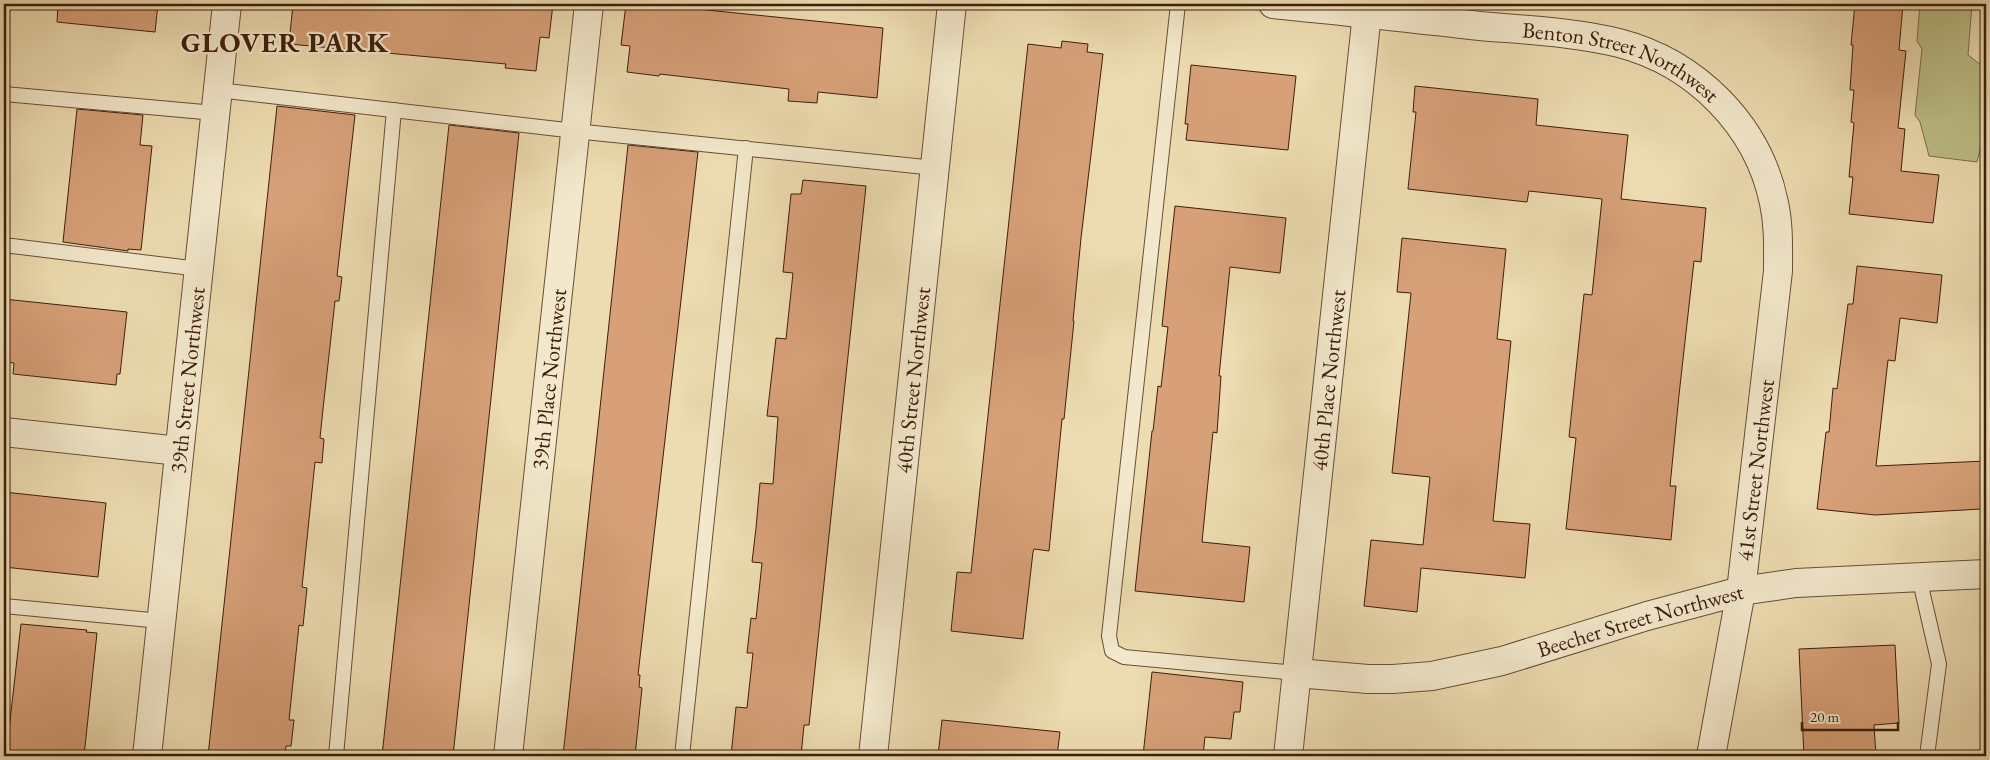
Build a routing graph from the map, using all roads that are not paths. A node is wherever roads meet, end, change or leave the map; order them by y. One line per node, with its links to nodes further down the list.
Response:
1 (227, 4): 8 (street, 39th Street Northwest)
2 (589, 4): 10 (street, 39th Place Northwest)
3 (952, 4): 12 (street, 40th Street Northwest)
4 (1178, 4): 23 (lane)
5 (1273, 4): 6 (street, Benton Street Northwest)
6 (1368, 9): 15 (street, Benton Street Northwest); 23 (street, 40th Place Northwest)
7 (4, 94): 8 (lane)
8 (216, 101): 9 (lane); 14 (street, 39th Street Northwest)
9 (394, 110): 10 (lane); 25 (lane)
10 (575, 130): 11 (lane); 26 (street, 39th Place Northwest)
11 (746, 148): 12 (lane); 27 (lane)
12 (934, 168): 28 (street, 40th Street Northwest)
13 (4, 245): 14 (lane)
14 (199, 270): 17 (street, 39th Street Northwest)
15 (1778, 271): 20 (street, 41st Street Northwest)
16 (4, 432): 17 (street)
17 (179, 451): 22 (street, 39th Street Northwest)
18 (1986, 574): 19 (street, Beecher Street Northwest)
19 (1920, 577): 20 (street, Beecher Street Northwest); 31 (lane)
20 (1741, 591): 23 (street, Beecher Street Northwest); 30 (street, 41st Street Northwest)
21 (4, 606): 22 (lane)
22 (161, 622): 24 (street, 39th Street Northwest)
23 (1297, 673): 29 (street, 40th Place Northwest)
24 (147, 756)
25 (336, 756)
26 (508, 756)
27 (682, 756)
28 (873, 756)
29 (1288, 756)
30 (1711, 756)
31 (1927, 756)

